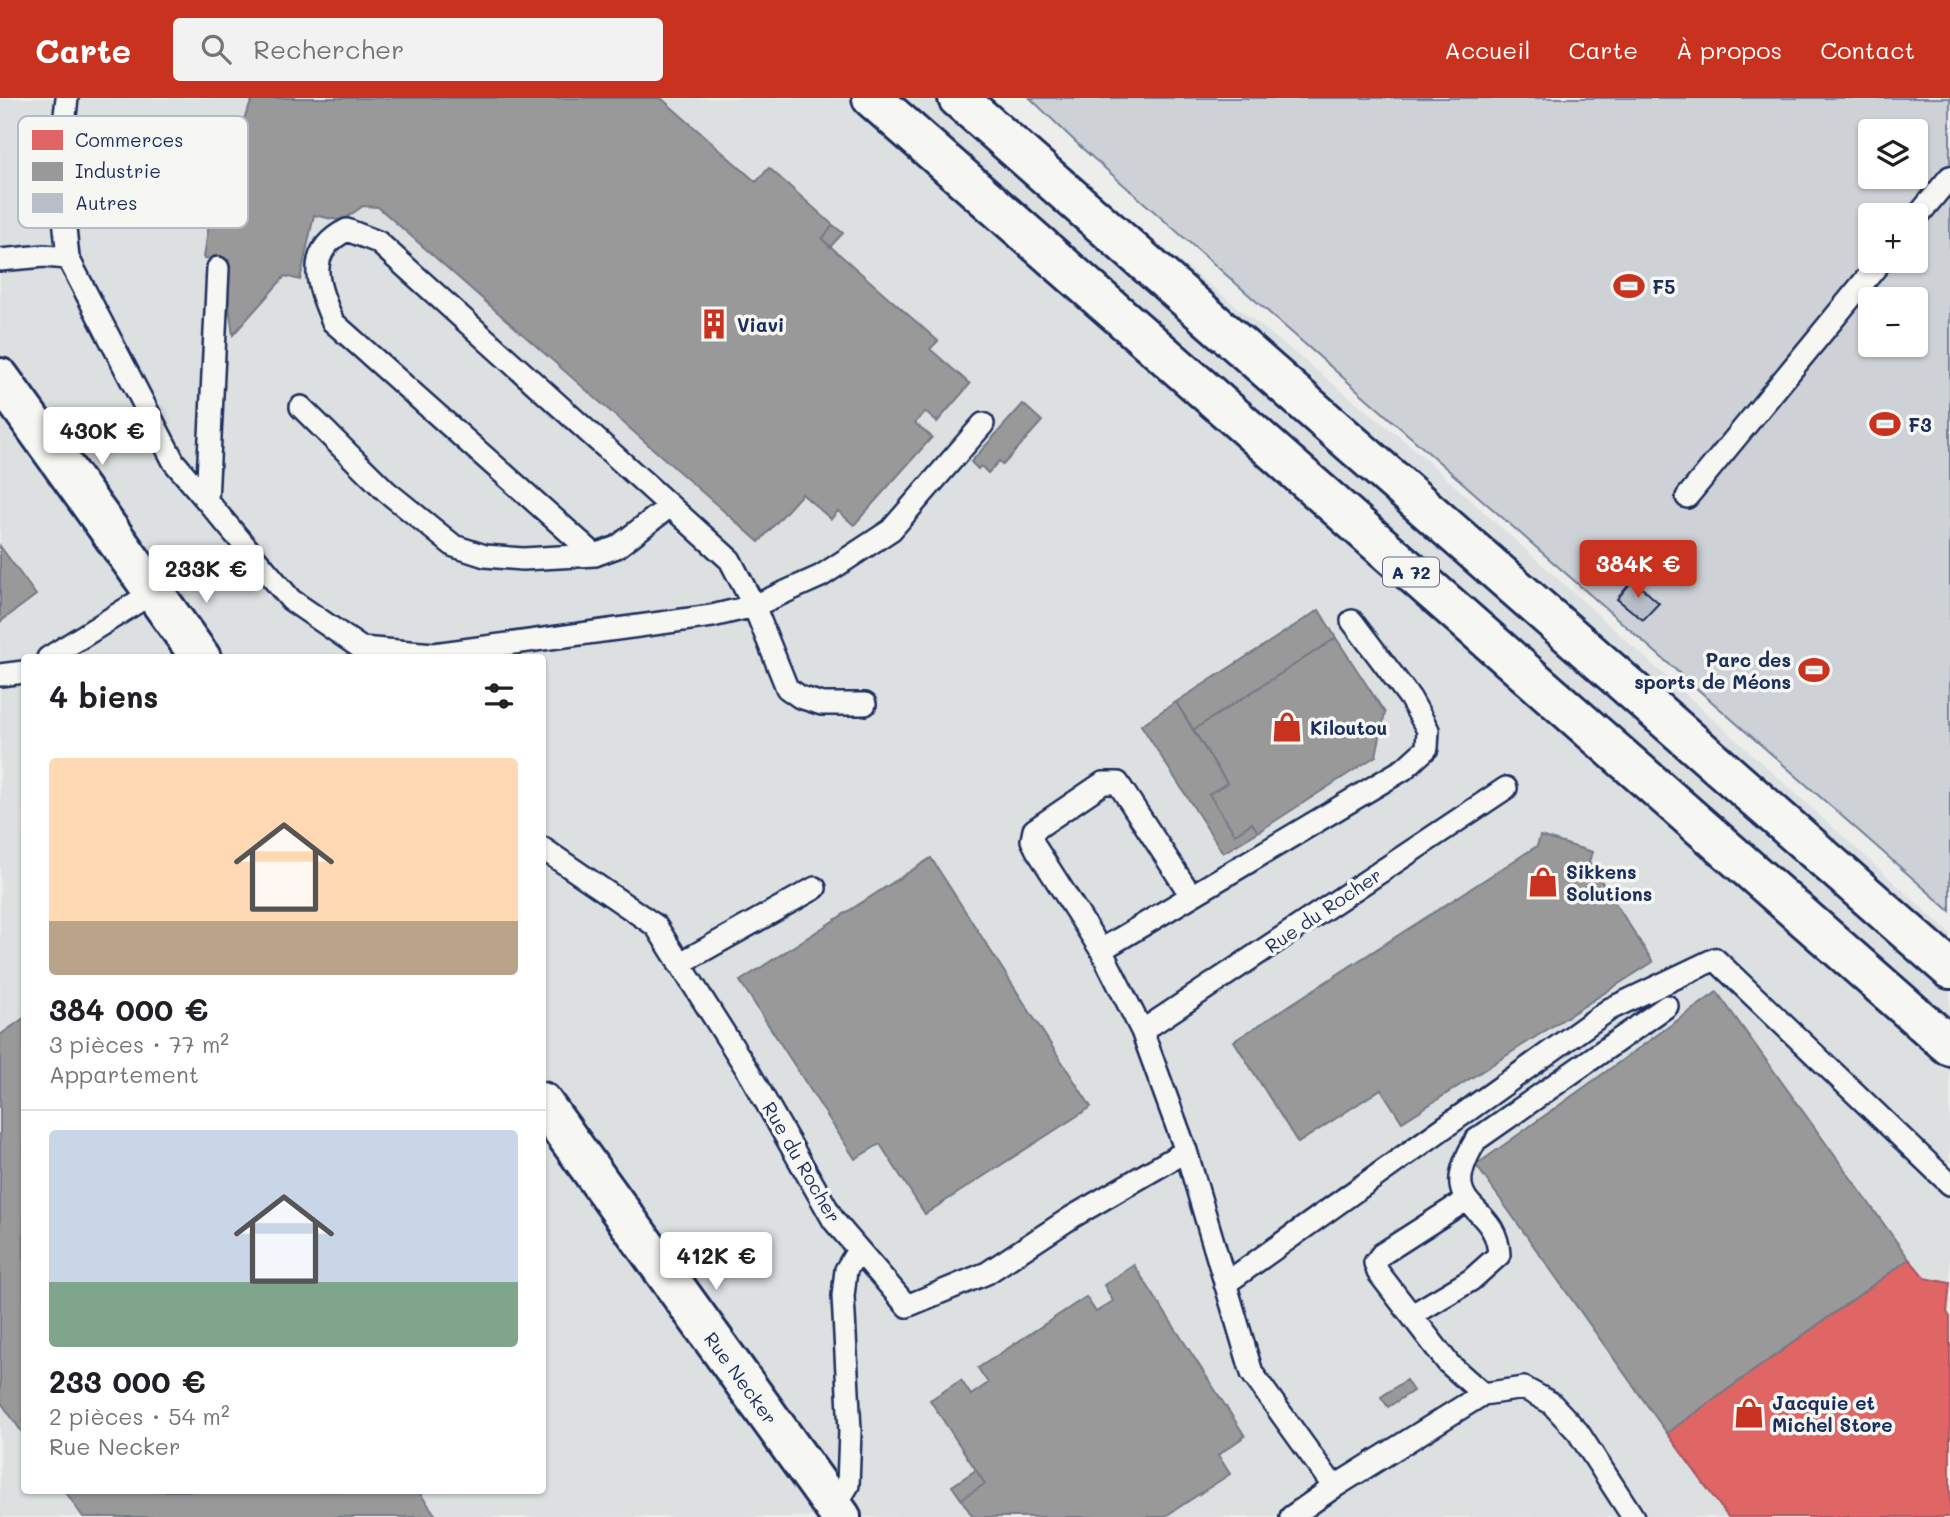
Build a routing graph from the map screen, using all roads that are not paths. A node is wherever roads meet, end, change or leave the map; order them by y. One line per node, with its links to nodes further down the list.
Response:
1 (67, 98): 4 (lane)
2 (872, 98): 37 (main road, A 72)
3 (958, 98): 34 (main road, A 72)
4 (65, 116)
5 (1950, 177): 6 (lane)
6 (1928, 204)
7 (65, 228): 8 (lane)
8 (68, 258): 9 (lane); 16 (lane)
9 (0, 260)
10 (218, 268): 16 (lane)
11 (1871, 273): 15 (lane)
12 (0, 378): 19 (main road)
13 (301, 407): 18 (lane)
14 (983, 424): 20 (lane)
15 (1688, 497)
16 (206, 501): 20 (lane)
17 (670, 506): 18 (lane); 18 (lane); 20 (lane)
18 (595, 555)
19 (155, 591): 22 (lane); 23 (main road); 24 (main road)
20 (754, 607): 27 (lane)
21 (1352, 621): 31 (lane)
22 (54, 654)
23 (198, 654)
24 (208, 654)
25 (21, 673): 26 (lane)
26 (0, 675)
27 (865, 704)
28 (1506, 788): 36 (lane, Rue du Rocher)
29 (546, 851): 33 (lane, Rue du Rocher)
30 (815, 888): 33 (lane)
31 (1190, 894): 32 (lane); 32 (lane)
32 (1101, 950): 36 (lane)
33 (679, 964): 43 (lane, Rue du Rocher)
34 (1950, 969)
35 (1667, 1006): 42 (lane)
36 (1142, 1031): 40 (lane)
37 (1950, 1046)
38 (546, 1108): 48 (main road, Rue Necker)
39 (546, 1147): 48 (main road, Rue Necker)
40 (1186, 1151): 43 (lane, Rue du Rocher); 44 (lane)
41 (1950, 1184): 44 (lane)
42 (1466, 1200): 45 (lane); 45 (lane)
43 (858, 1250): 48 (lane)
44 (1225, 1284): 47 (lane)
45 (1412, 1315): 46 (lane)
46 (1483, 1394): 47 (lane); 50 (lane)
47 (1334, 1487): 49 (lane)
48 (829, 1515)
49 (1291, 1517)
50 (1633, 1517)

